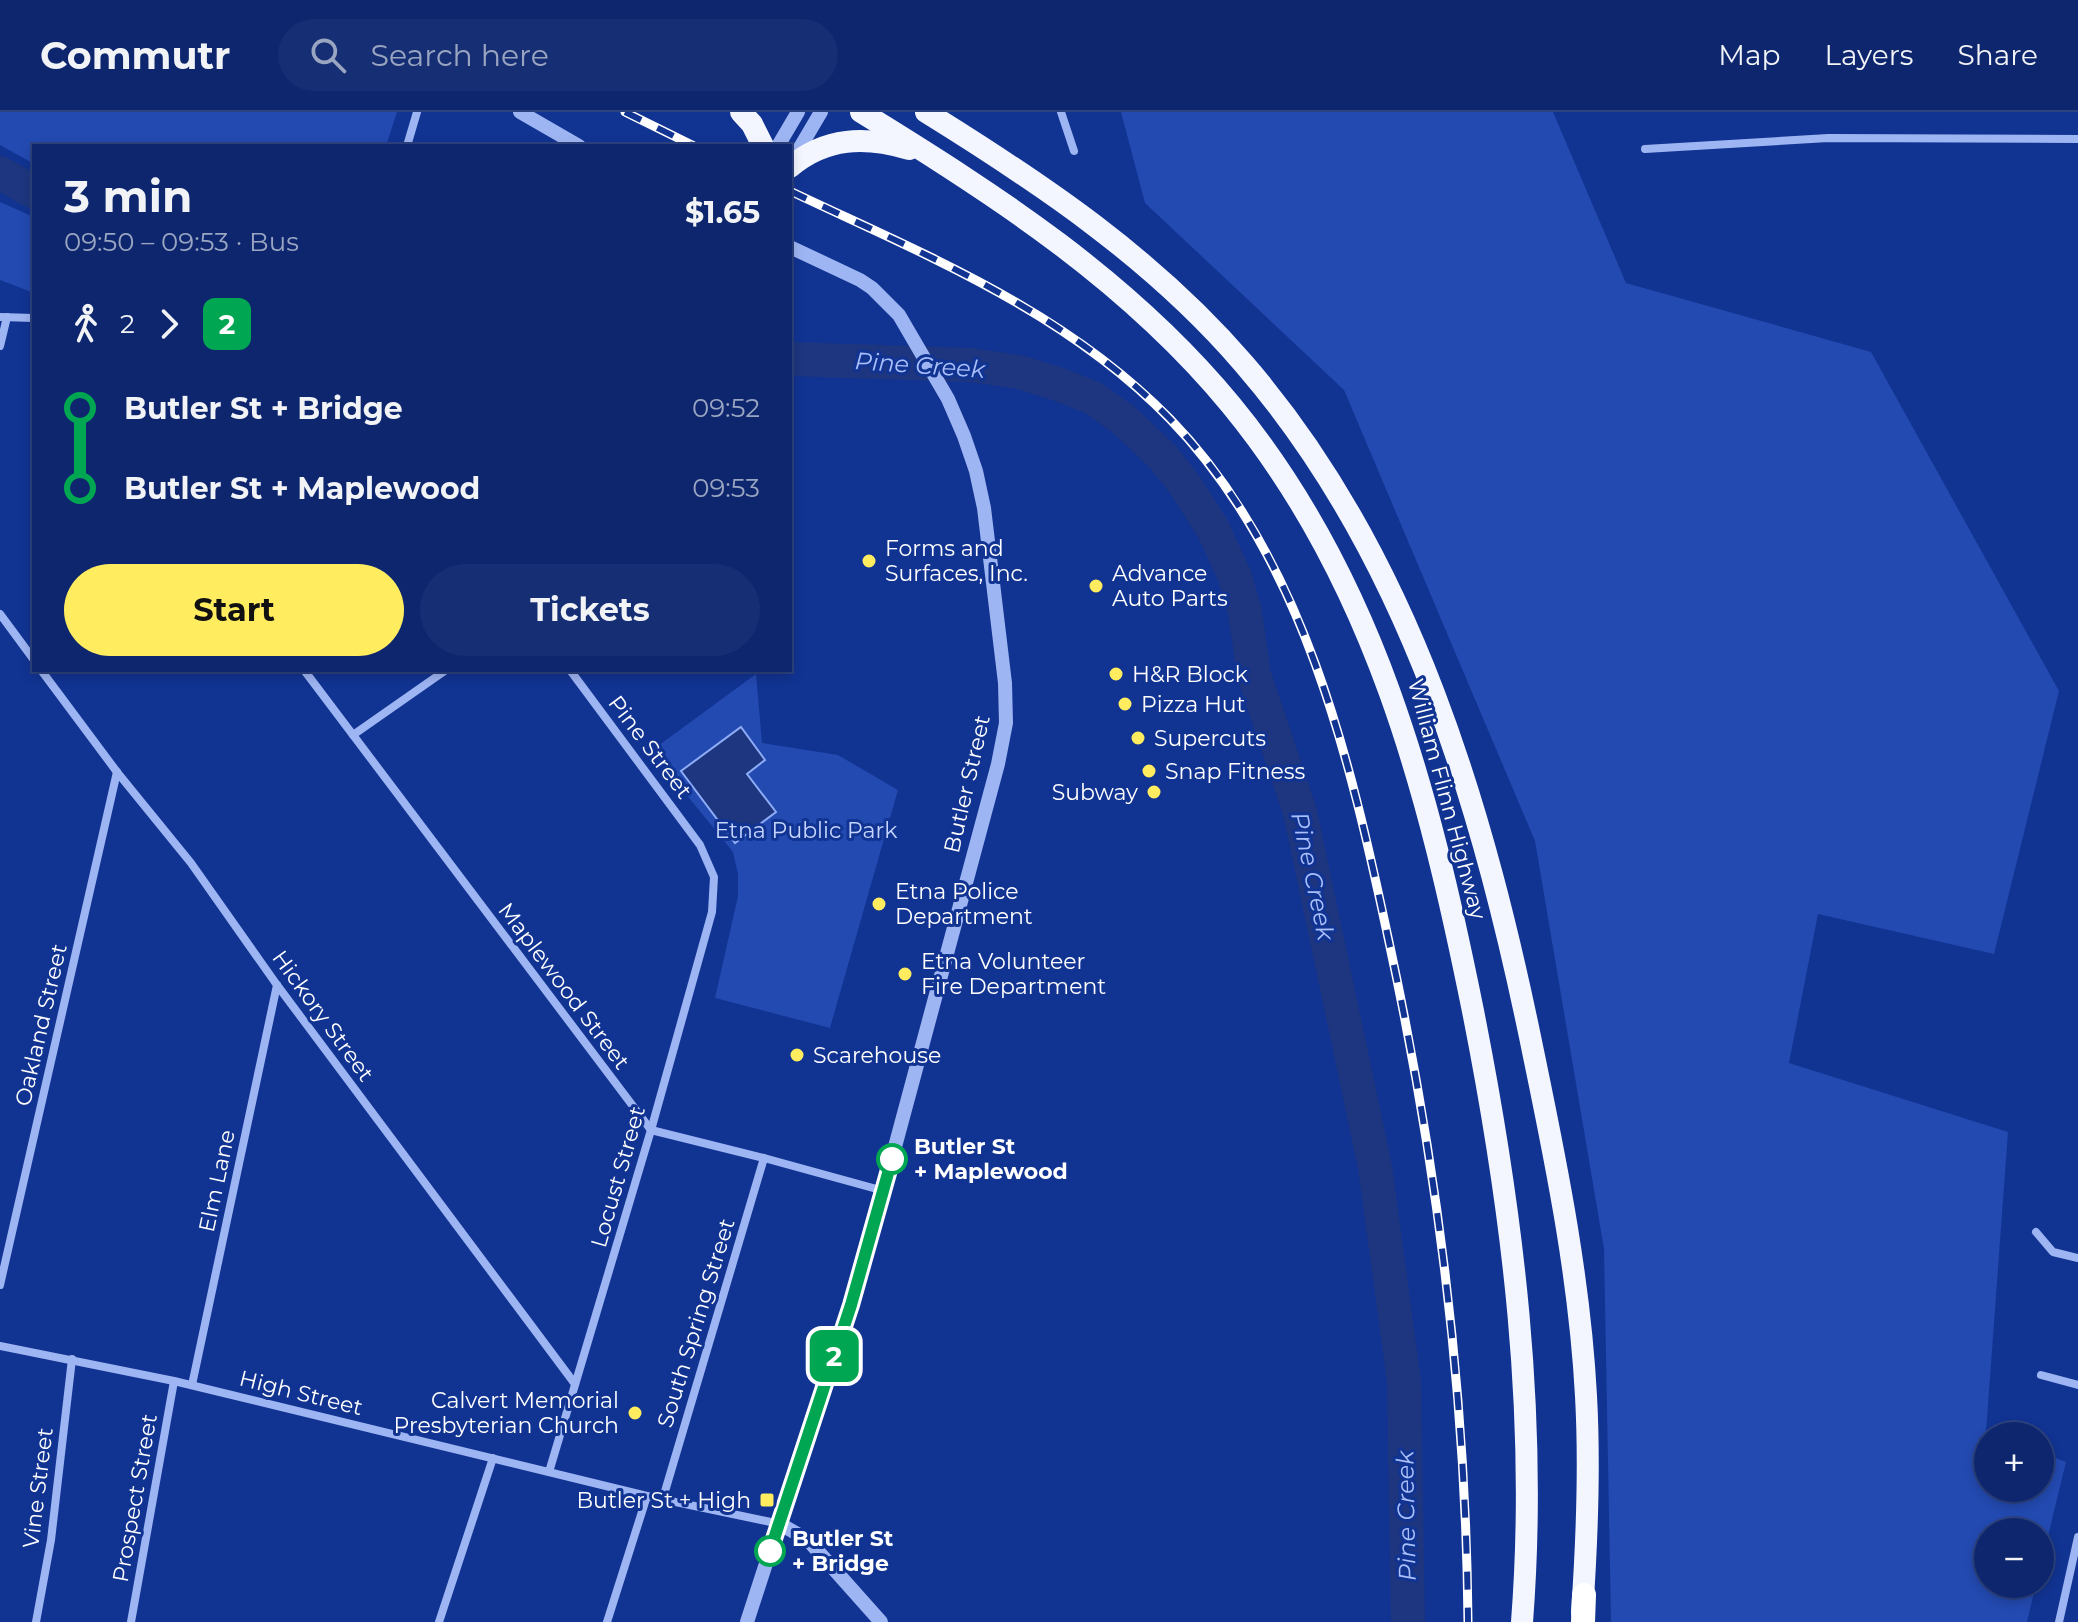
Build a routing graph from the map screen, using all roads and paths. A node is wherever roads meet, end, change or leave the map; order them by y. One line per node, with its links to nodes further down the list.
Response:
1 (417, 112): 10 (street)
2 (520, 112): 11 (street)
3 (741, 112): 12 (highway)
4 (798, 112): 13 (street)
5 (821, 112): 17 (street)
6 (861, 112): 16 (highway, William Flinn Highway)
7 (926, 112): 52 (highway, William Flinn Highway)
8 (1061, 112): 15 (street)
9 (2078, 139): 14 (street)
10 (408, 144)
11 (576, 144)
12 (762, 144)
13 (779, 144)
14 (1645, 149)
15 (1074, 151)
16 (940, 161): 18 (highway); 59 (highway, William Flinn Highway)
17 (792, 163)
18 (792, 165)
19 (792, 248): 35 (street, Butler Street)
20 (3, 317): 21 (street); 22 (street)
21 (32, 318)
22 (0, 346)
23 (0, 614): 24 (street)
24 (32, 657)
25 (42, 672): 30 (street, Hickory Street)
26 (306, 672): 29 (street, Maplewood Street)
27 (443, 672): 29 (street)
28 (571, 672): 31 (street, Pine Street)
29 (353, 735): 33 (street, Maplewood Street)
30 (117, 772): 32 (street, Hickory Street); 38 (street, Oakland Street)
31 (700, 845): 33 (street, Locust Street)
32 (277, 985): 43 (street, Hickory Street); 44 (street, Elm Lane)
33 (651, 1130): 34 (street); 43 (street, Locust Street)
34 (764, 1158): 35 (street); 49 (street, South Spring Street)
35 (884, 1191): 50 (street, Butler Street)
36 (2036, 1232): 37 (street)
37 (2078, 1258)
38 (0, 1285)
39 (0, 1346): 40 (street, High Street)
40 (72, 1359): 42 (street, High Street); 54 (street, Vine Street)
41 (2041, 1375): 45 (street)
42 (174, 1381): 44 (street, High Street); 55 (street, Prospect Street)
43 (575, 1384): 47 (street, Locust Street)
44 (192, 1385): 46 (street, High Street)
45 (2078, 1385)
46 (493, 1458): 47 (street, High Street); 56 (street)
47 (549, 1472): 48 (street, High Street)
48 (647, 1496): 49 (street, High Street); 57 (street)
49 (663, 1498): 50 (street, High Street)
50 (780, 1524): 53 (street); 58 (street, Butler Street)
51 (2078, 1537): 61 (street)
52 (1584, 1595): 60 (highway)
53 (876, 1619)
54 (36, 1622)
55 (131, 1622)
56 (439, 1622)
57 (607, 1622)
58 (747, 1622)
59 (1522, 1622)
60 (1582, 1622)
61 (2059, 1622)

